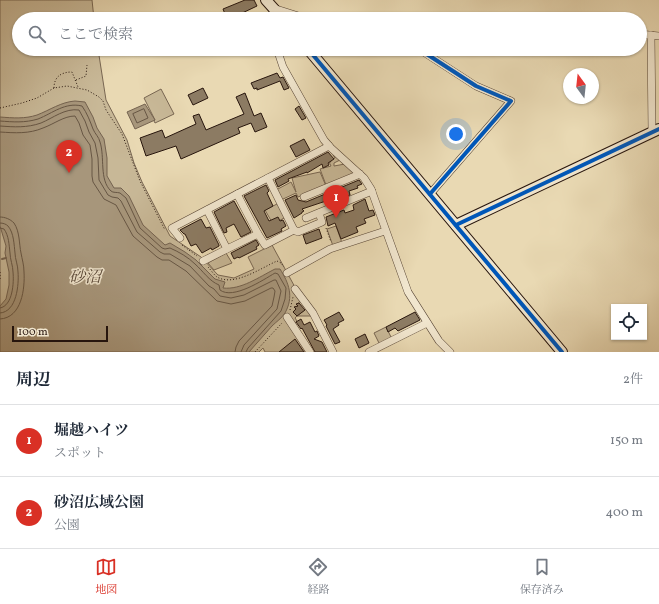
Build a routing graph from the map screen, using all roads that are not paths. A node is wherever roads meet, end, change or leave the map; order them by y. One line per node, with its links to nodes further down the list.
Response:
1 (269, 4): 2 (street); 3 (street)
2 (276, 12)
3 (290, 12)
4 (647, 35): 5 (street)
5 (651, 35): 6 (street); 10 (street)
6 (659, 36)
7 (279, 56): 11 (street)
8 (314, 56): 16 (street)
9 (430, 56): 16 (street)
10 (655, 131): 21 (street)
11 (329, 146): 12 (street); 13 (street)
12 (360, 174): 14 (street); 17 (street)
13 (268, 178): 15 (street); 22 (street)
14 (372, 191): 19 (street); 23 (street)
15 (237, 194): 18 (street); 24 (street)
16 (430, 194): 21 (street)
17 (304, 197)
18 (207, 210): 25 (street); 26 (street)
19 (319, 213): 20 (street); 22 (street)
20 (306, 218)
21 (456, 225): 36 (street)
22 (294, 230): 24 (street)
23 (385, 231): 28 (street); 31 (street)
24 (258, 234): 26 (street)
25 (180, 241)
26 (227, 249): 27 (street)
27 (203, 262)
28 (286, 273)
29 (294, 289): 33 (street)
30 (287, 317): 32 (street)
31 (427, 323): 34 (street); 35 (street)
32 (310, 352)
33 (334, 352)
34 (369, 352)
35 (450, 352)
36 (562, 352)

